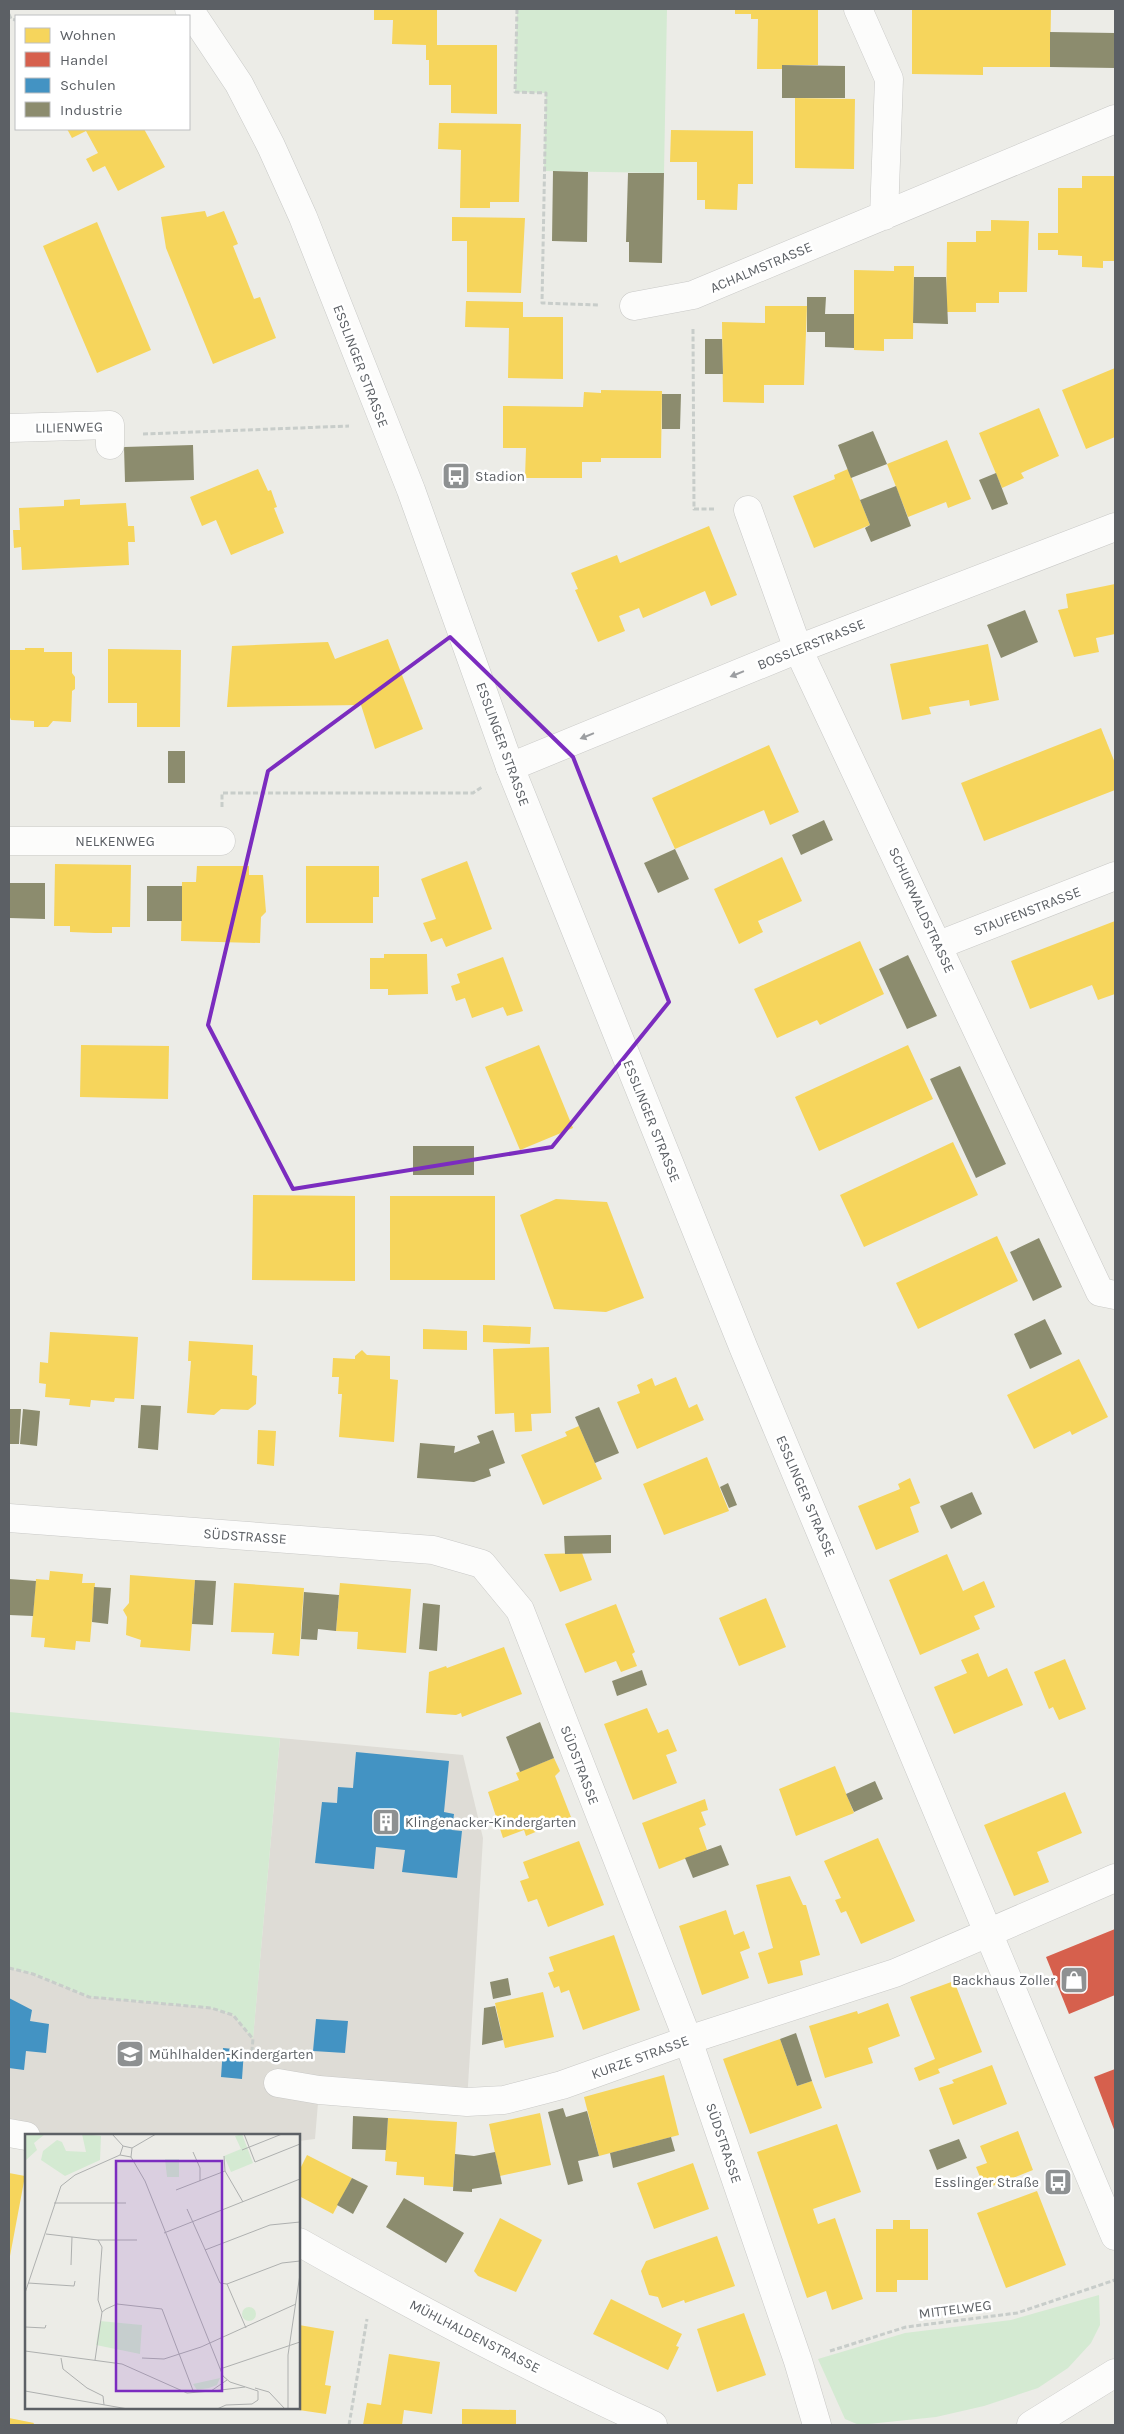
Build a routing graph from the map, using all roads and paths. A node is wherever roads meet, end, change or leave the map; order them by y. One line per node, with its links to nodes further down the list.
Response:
1 (189, 9): 8 (street, ESSLINGER STRASSE)
2 (517, 9): 7 (path)
3 (858, 9): 5 (street)
4 (1115, 119): 5 (street, ACHALMSTRASSE)
5 (884, 216): 6 (street, ACHALMSTRASSE)
6 (693, 296): 7 (street, ACHALMSTRASSE); 11 (path)
7 (634, 306)
8 (384, 425): 10 (path); 14 (street, ESSLINGER STRASSE)
9 (9, 428): 10 (street, LILIENWEG)
10 (110, 446)
11 (748, 510): 13 (street, SCHURWALDSTRASSE)
12 (1115, 527): 13 (street, BOSSLERSTRASSE)
13 (798, 648): 14 (street, BOSSLERSTRASSE, one-way to 14); 18 (street, SCHURWALDSTRASSE)
14 (510, 768): 15 (path); 22 (street, ESSLINGER STRASSE)
15 (221, 840): 16 (street, NELKENWEG)
16 (9, 841)
17 (1115, 876): 18 (street, STAUFENSTRASSE)
18 (939, 945): 19 (street, SCHURWALDSTRASSE)
19 (1115, 1295)
20 (9, 1518): 24 (street, SÜDSTRASSE)
21 (1115, 1878): 22 (street, KURZE STRASSE)
22 (988, 1933): 24 (street, KURZE STRASSE); 28 (street, ESSLINGER STRASSE)
23 (9, 1968): 25 (path)
24 (688, 2040): 25 (street, KURZE STRASSE); 33 (street, SÜDSTRASSE)
25 (278, 2083)
26 (9, 2133): 27 (street)
27 (25, 2136)
28 (1107, 2194): 29 (street, ESSLINGER STRASSE)
29 (1115, 2236)
30 (300, 2243): 32 (street, MÜHLHALDENSTRASSE)
31 (1115, 2280): 33 (path, MITTELWEG)
32 (373, 2284): 35 (path); 36 (street, MÜHLHALDENSTRASSE)
33 (798, 2361): 37 (street, SÜDSTRASSE)
34 (1115, 2373): 38 (street)
35 (349, 2425)
36 (652, 2425)
37 (817, 2425)
38 (1031, 2425)

